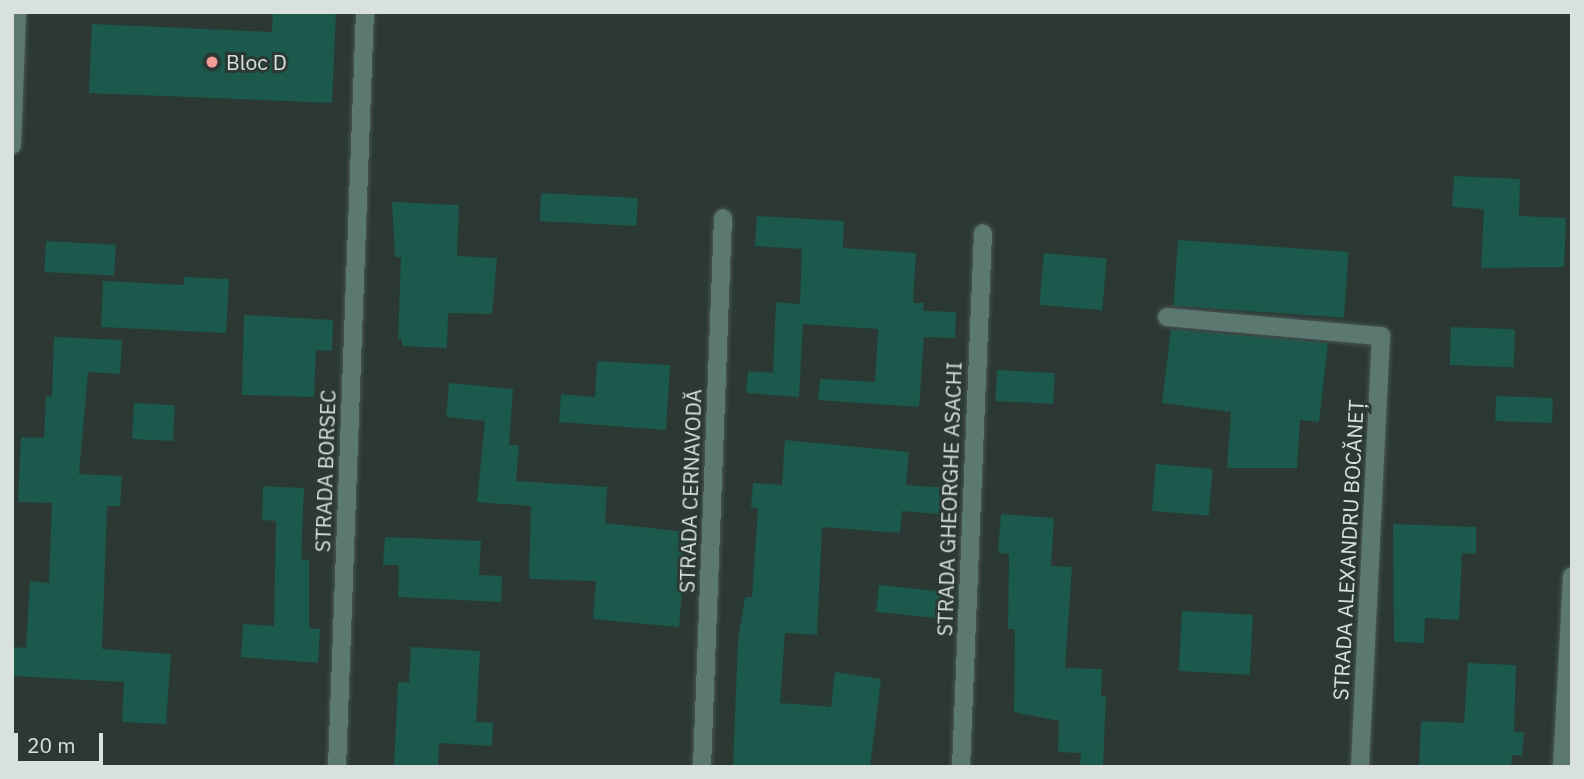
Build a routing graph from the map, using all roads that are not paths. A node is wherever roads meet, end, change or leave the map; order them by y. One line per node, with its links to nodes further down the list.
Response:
1 (17, 12): 3 (street)
2 (365, 12): 8 (street, STRADA BORSEC)
3 (12, 145)
4 (723, 218): 9 (street, STRADA CERNAVODĂ)
5 (983, 233): 10 (street, STRADA GHEORGHE ASACHI)
6 (1167, 317): 11 (street, STRADA ALEXANDRU BOCĂNEȚ)
7 (1572, 576): 12 (street)
8 (337, 767)
9 (702, 767)
10 (961, 767)
11 (1360, 767)
12 (1562, 767)

